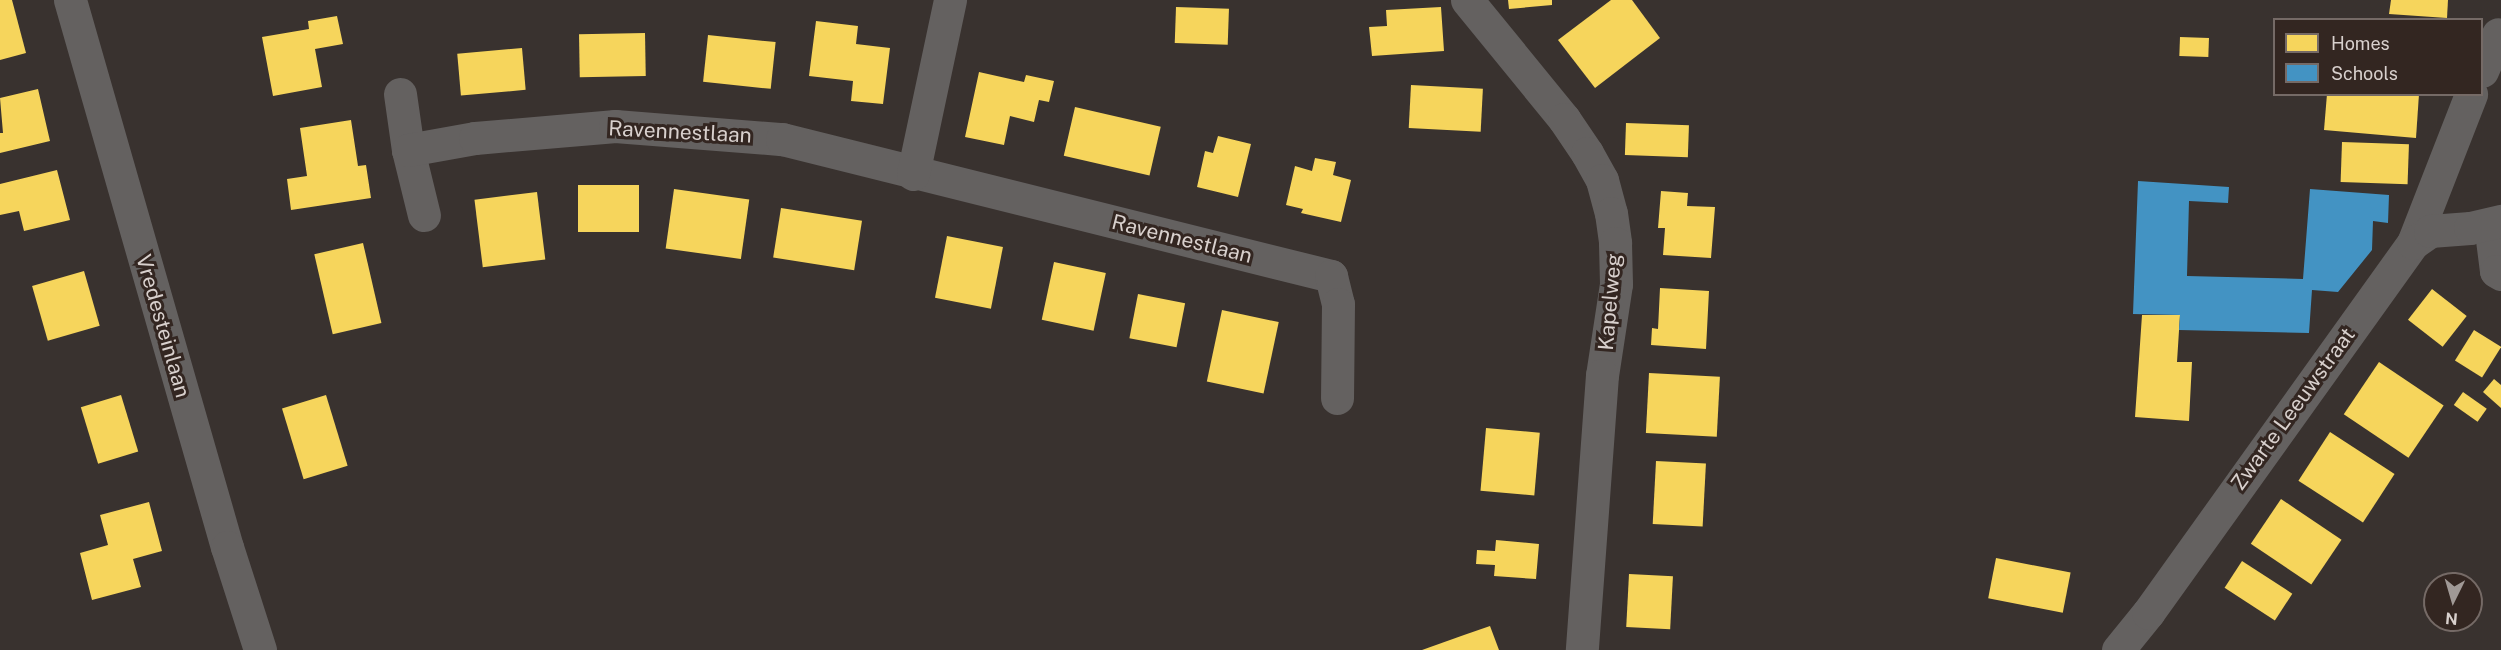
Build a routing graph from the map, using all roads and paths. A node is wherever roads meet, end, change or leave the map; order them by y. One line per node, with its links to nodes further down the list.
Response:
1 (70, 0): 15 (street, Vredesteinlaan)
2 (950, 0): 9 (street)
3 (1467, 0): 16 (street, Kapelweg)
4 (2500, 40): 5 (street)
5 (2483, 68)
6 (400, 94): 8 (street)
7 (2470, 96): 12 (street)
8 (408, 150): 9 (street, Ravennestlaan); 10 (street)
9 (913, 174): 14 (street, Ravennestlaan)
10 (424, 215)
11 (2496, 222): 12 (street, Zwarte Leeuwstraat); 13 (street)
12 (2413, 243): 17 (street, Zwarte Leeuwstraat)
13 (2501, 274)
14 (1337, 398)
15 (260, 650)
16 (1582, 650)
17 (2118, 650)

